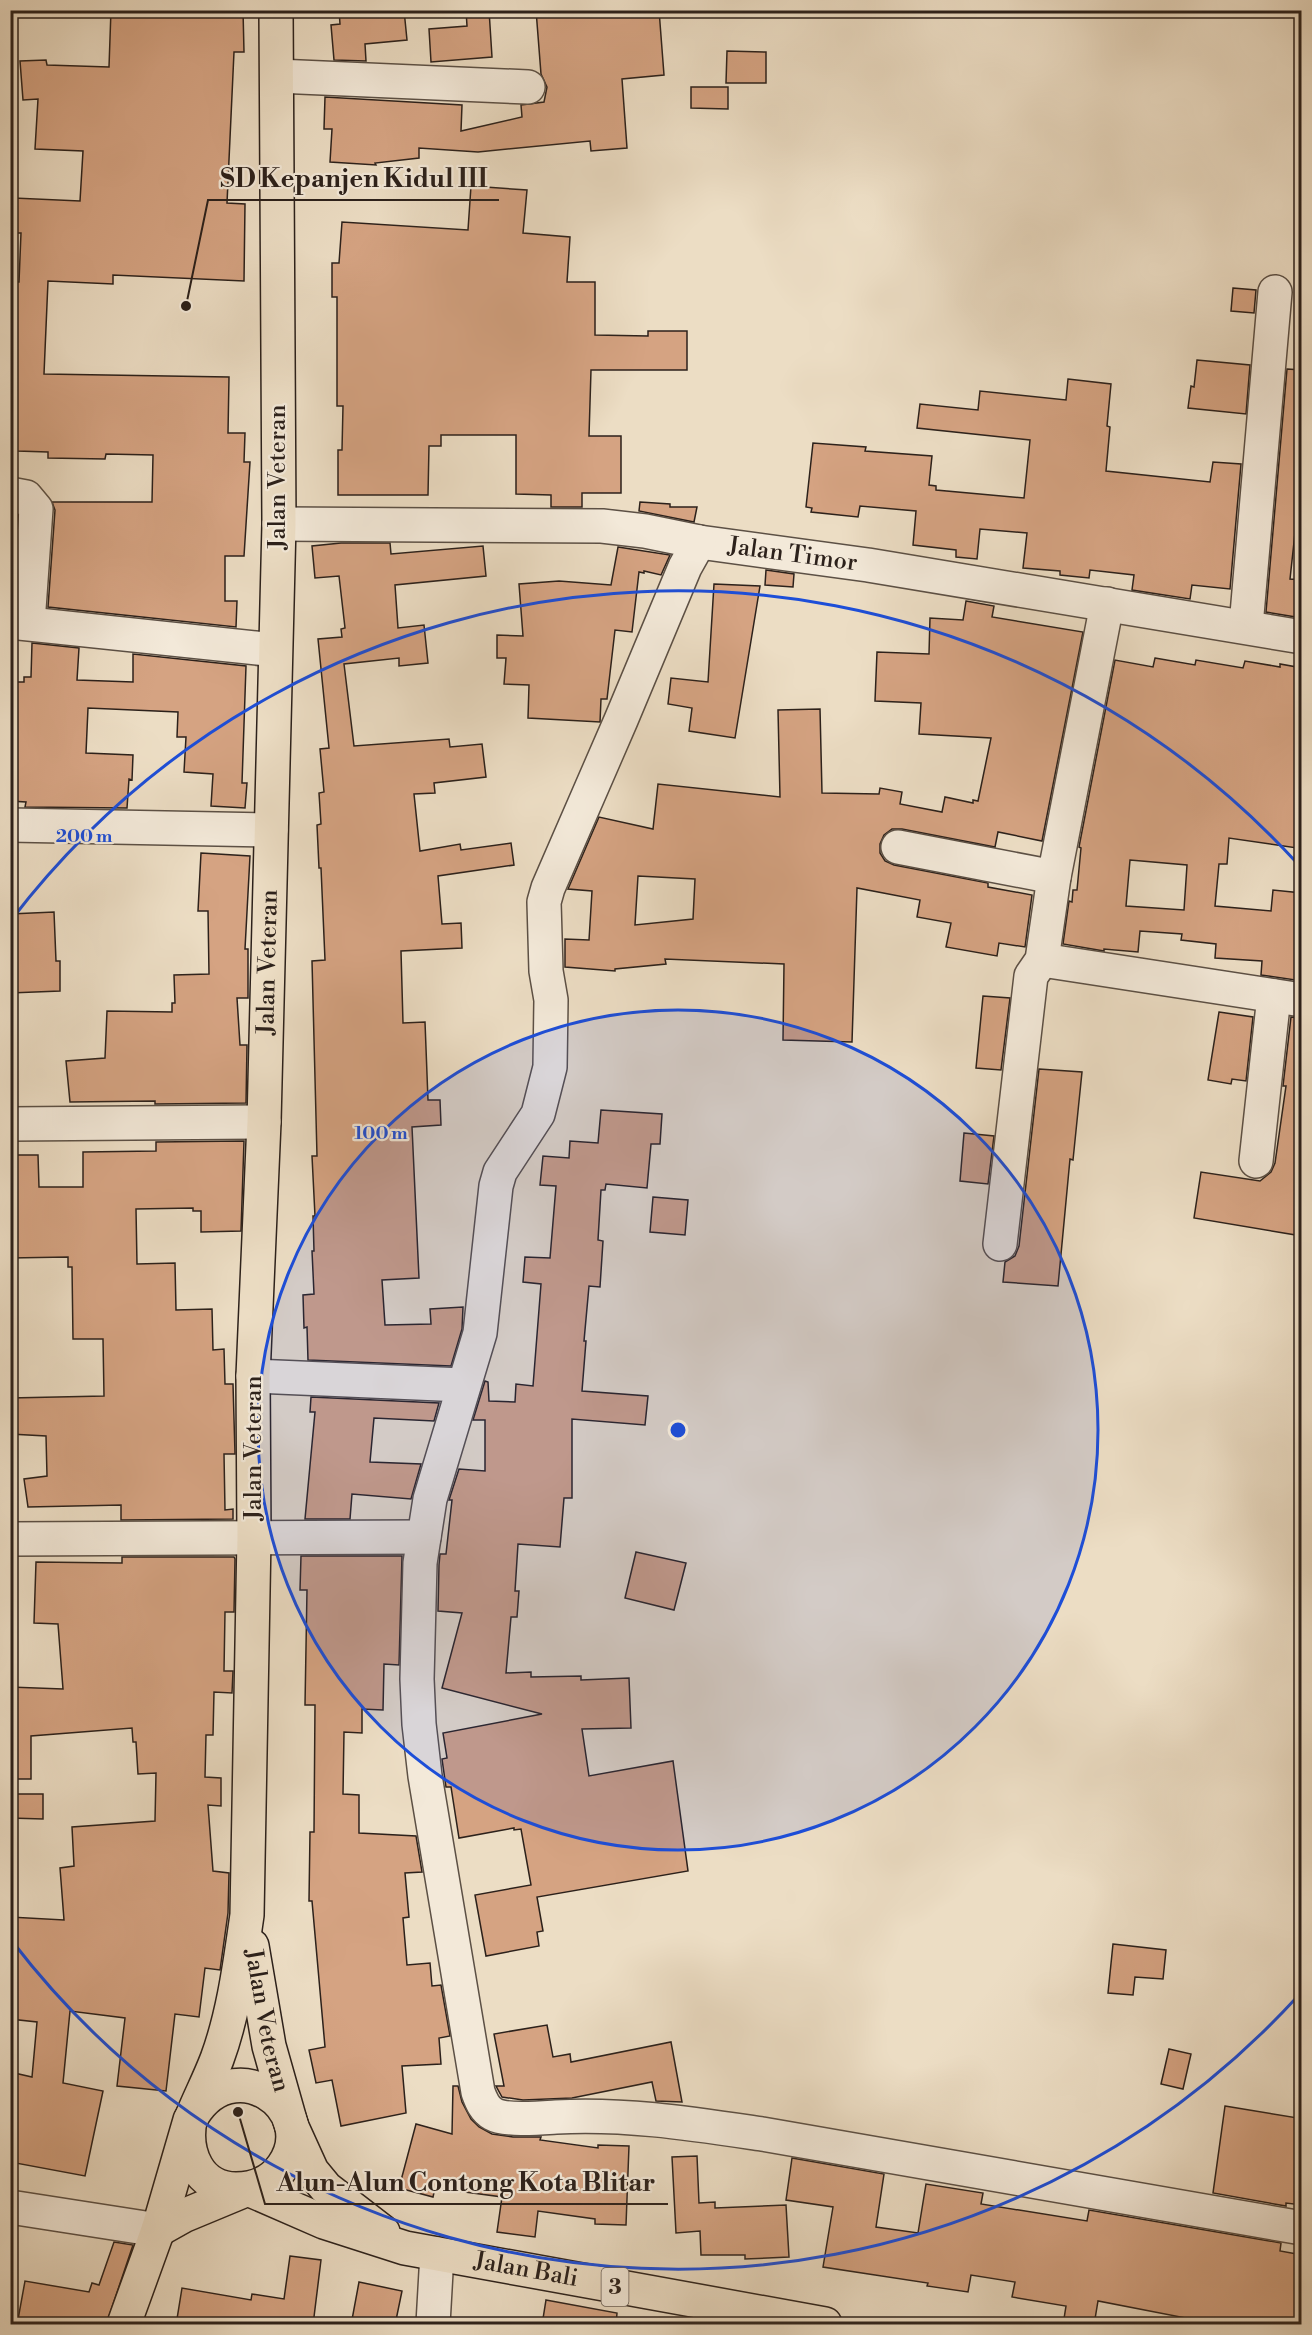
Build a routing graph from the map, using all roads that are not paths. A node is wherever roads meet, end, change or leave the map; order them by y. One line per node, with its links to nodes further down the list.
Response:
1 (276, 10): 2 (main road, Jalan Veteran)
2 (277, 76): 3 (street); 6 (main road, Jalan Veteran)
3 (528, 87)
4 (1275, 292): 10 (street)
5 (10, 494): 9 (street)
6 (279, 524): 7 (street, Jalan Timor); 12 (main road, Jalan Veteran)
7 (694, 541): 8 (street, Jalan Timor); 24 (street)
8 (1107, 604): 10 (street, Jalan Timor); 16 (street)
9 (19, 623): 12 (street)
10 (1246, 627): 11 (street, Jalan Timor)
11 (1302, 637)
12 (275, 650): 14 (main road, Jalan Veteran)
13 (10, 825): 14 (street)
14 (271, 830): 19 (main road, Jalan Veteran)
15 (898, 847): 16 (street)
16 (1054, 877): 17 (street)
17 (1042, 960): 18 (street); 22 (street)
18 (1288, 998): 21 (street)
19 (264, 1122): 20 (street); 23 (main road, Jalan Veteran)
20 (10, 1124)
21 (1256, 1161)
22 (1000, 1244)
23 (253, 1376): 24 (street); 25 (main road, Jalan Veteran)
24 (453, 1385): 26 (street)
25 (254, 1537): 26 (street); 27 (street); 28 (main road, Jalan Veteran)
26 (411, 1537): 33 (street)
27 (10, 1539)
28 (246, 1915): 29 (main road, Jalan Veteran); 30 (main road, Jalan Veteran)
29 (190, 2120): 30 (main road, 3); 31 (main road, 3); 34 (main road, 3)
30 (292, 2127): 31 (main road); 35 (main road, 3)
31 (248, 2189): 34 (main road); 35 (main road, 3)
32 (10, 2207): 34 (street)
33 (1302, 2228)
34 (158, 2230): 38 (main road, 3)
35 (405, 2248): 36 (main road, Jalan Bali / 3)
36 (437, 2254): 37 (main road, Jalan Bali / 3); 39 (street)
37 (784, 2321): 40 (main road, Jalan Bali / 3)
38 (124, 2325)
39 (433, 2325)
40 (825, 2325)

